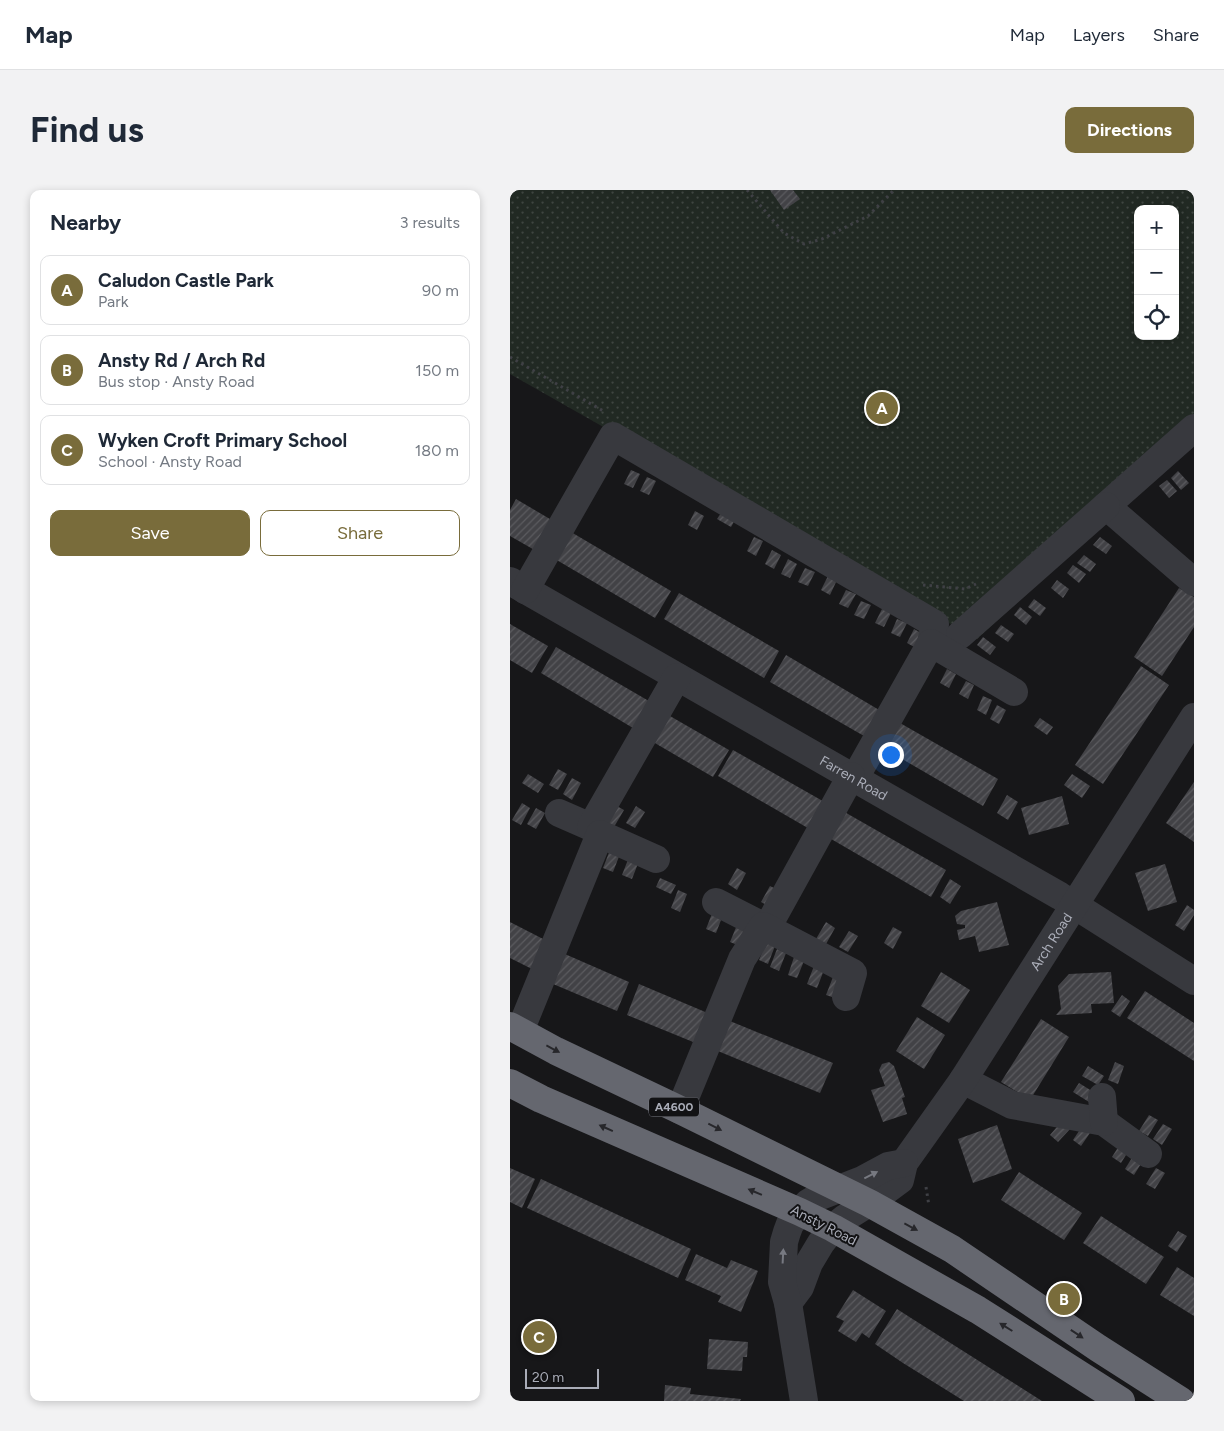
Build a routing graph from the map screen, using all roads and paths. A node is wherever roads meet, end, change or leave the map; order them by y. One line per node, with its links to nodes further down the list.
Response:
1 (747, 190): 2 (path)
2 (894, 190)
3 (510, 357): 4 (path)
4 (613, 416)
5 (1194, 428): 6 (street)
6 (1106, 506): 8 (street); 11 (street)
7 (982, 581): 9 (path)
8 (1194, 582)
9 (916, 584)
10 (518, 586): 12 (street); 13 (street, Farren Road)
11 (960, 635)
12 (930, 643): 14 (street); 16 (street)
13 (677, 677): 16 (street, Farren Road); 18 (street)
14 (1014, 692)
15 (1193, 723): 21 (street, Arch Road)
16 (853, 777): 21 (street, Farren Road); 22 (street)
17 (559, 813): 18 (street)
18 (595, 831): 19 (street); 25 (street)
19 (656, 859)
20 (716, 902): 22 (street)
21 (1074, 905): 23 (street, Farren Road); 26 (street, Arch Road)
22 (765, 927): 24 (street); 28 (street)
23 (1194, 981)
24 (846, 997)
25 (515, 1028): 28 (highway, A4600, one-way to 28)
26 (963, 1080): 29 (street); 30 (street, Arch Road)
27 (510, 1083): 35 (highway, Ansty Road, one-way to 27)
28 (680, 1110): 32 (highway, A4600, one-way to 32)
29 (1148, 1154)
30 (904, 1163): 32 (street, one-way to 30); 33 (street)
31 (926, 1181): 34 (path)
32 (838, 1188): 33 (highway, A4600); 35 (street)
33 (869, 1204): 36 (street); 40 (highway, A4600, one-way to 40)
34 (930, 1209)
35 (800, 1212): 36 (highway, Ansty Road); 37 (street, one-way to 35)
36 (833, 1228): 37 (street); 39 (highway, Ansty Road, one-way to 36)
37 (788, 1303): 38 (street)
38 (804, 1401)
39 (1121, 1401)
40 (1181, 1401)

